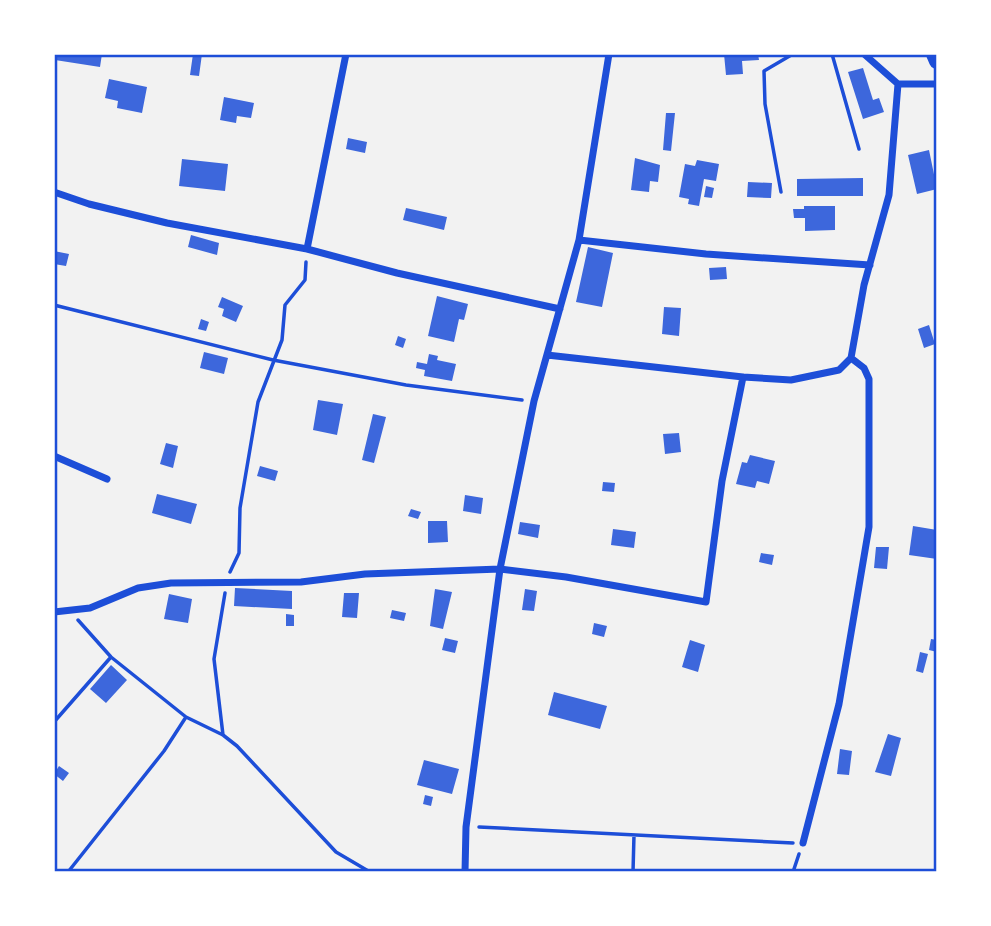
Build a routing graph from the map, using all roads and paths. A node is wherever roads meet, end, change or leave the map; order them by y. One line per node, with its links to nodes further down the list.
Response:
1 (346, 54): 14 (street)
2 (609, 54): 13 (street)
3 (793, 54): 11 (path)
4 (832, 54): 10 (path)
5 (864, 54): 8 (street)
6 (934, 54): 7 (main road)
7 (937, 61)
8 (898, 83): 9 (street); 15 (street)
9 (937, 85)
10 (859, 149)
11 (781, 191)
12 (54, 192): 14 (street)
13 (579, 240): 15 (street); 17 (street)
14 (307, 249): 17 (street); 20 (path)
15 (870, 265): 19 (street)
16 (54, 305): 20 (path)
17 (560, 309): 18 (street)
18 (547, 355): 21 (street); 22 (street)
19 (851, 358): 21 (street); 35 (street)
20 (273, 360): 22 (path); 26 (path)
21 (743, 377): 25 (street)
22 (534, 401): 25 (street)
23 (54, 456): 24 (street)
24 (107, 479)
25 (500, 569): 26 (street); 33 (street)
26 (227, 582): 28 (street); 32 (path)
27 (54, 612): 28 (street)
28 (73, 612): 29 (path)
29 (111, 657): 30 (path); 31 (path)
30 (186, 717): 32 (path); 36 (path)
31 (54, 722)
32 (223, 735): 37 (path)
33 (466, 827): 34 (path); 38 (street)
34 (634, 835): 35 (path); 39 (path)
35 (803, 843): 40 (path)
36 (68, 872)
37 (370, 872)
38 (465, 872)
39 (633, 872)
40 (793, 872)

